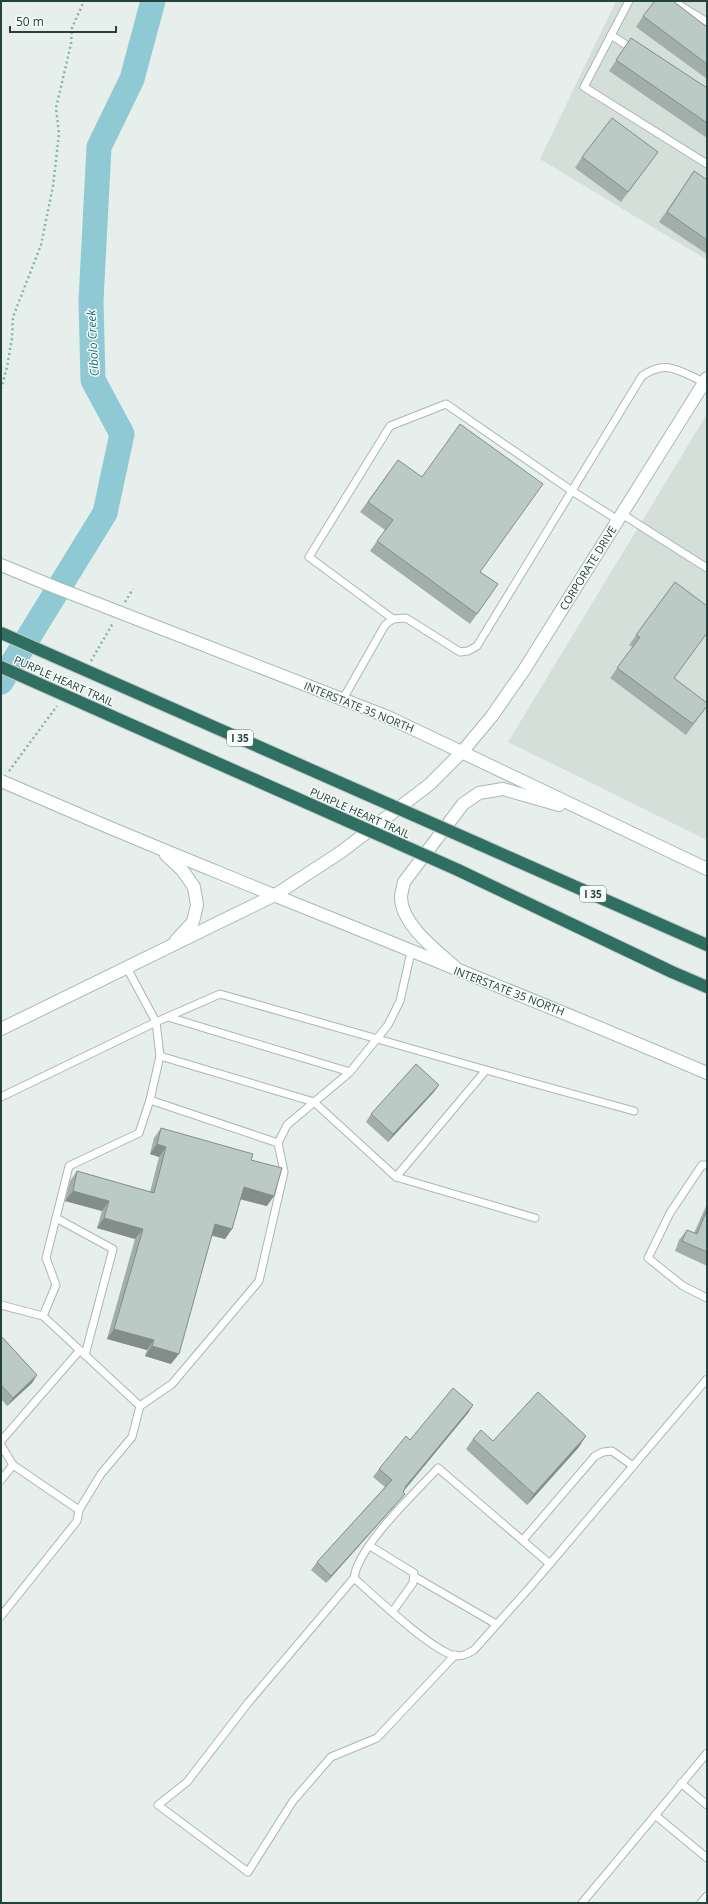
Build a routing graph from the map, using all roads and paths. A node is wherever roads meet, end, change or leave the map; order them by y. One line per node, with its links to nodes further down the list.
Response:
1 (84, 1): 9 (path)
2 (629, 1): 5 (lane)
3 (673, 1): 4 (lane)
4 (707, 22)
5 (611, 35): 6 (lane); 7 (lane)
6 (643, 55)
7 (707, 164)
8 (706, 380): 10 (lane); 11 (main road, CORPORATE DRIVE)
9 (1, 389)
10 (572, 491): 11 (lane); 16 (lane); 16 (lane)
11 (620, 517): 13 (lane); 23 (main road, CORPORATE DRIVE)
12 (1, 565): 21 (main road, INTERSTATE 35 NORTH, bridge)
13 (707, 568)
14 (133, 589): 15 (path)
15 (122, 608)
16 (393, 619): 21 (lane)
17 (114, 621): 19 (path)
18 (1, 633): 29 (highway, PURPLE HEART TRAIL / I 35, bridge)
19 (88, 666)
20 (1, 667): 34 (highway, PURPLE HEART TRAIL, bridge)
21 (343, 699): 23 (main road, INTERSTATE 35 NORTH)
22 (60, 703): 24 (path)
23 (462, 752): 25 (main road, INTERSTATE 35 NORTH); 28 (main road, CORPORATE DRIVE)
24 (5, 776): 26 (main road, INTERSTATE 35 NORTH, bridge)
25 (593, 815): 27 (main road, INTERSTATE 35 NORTH); 33 (main road)
26 (161, 850): 28 (main road, INTERSTATE 35 NORTH); 30 (main road)
27 (707, 869)
28 (275, 895): 30 (main road, CORPORATE DRIVE); 31 (main road, INTERSTATE 35 NORTH)
29 (707, 945)
30 (170, 947): 32 (main road, CORPORATE DRIVE)
31 (411, 952): 33 (main road, INTERSTATE 35 NORTH); 40 (lane)
32 (127, 968): 38 (lane); 39 (main road, CORPORATE DRIVE)
33 (461, 972): 44 (main road, INTERSTATE 35 NORTH)
34 (672, 972): 35 (highway, PURPLE HEART TRAIL); 36 (highway)
35 (707, 987)
36 (707, 994)
37 (168, 1017): 38 (lane); 40 (lane); 43 (lane)
38 (156, 1022): 41 (lane); 45 (lane)
39 (1, 1029)
40 (377, 1038): 42 (lane); 43 (lane)
41 (160, 1056): 46 (lane); 47 (lane)
42 (486, 1070): 48 (lane); 51 (lane)
43 (350, 1072): 47 (lane)
44 (707, 1072)
45 (1, 1096)
46 (150, 1100): 49 (lane); 52 (lane)
47 (314, 1102): 49 (lane); 51 (lane)
48 (634, 1111)
49 (278, 1143): 60 (lane)
50 (707, 1165): 54 (lane)
51 (396, 1177): 53 (lane)
52 (56, 1218): 56 (lane); 58 (lane)
53 (535, 1218)
54 (707, 1298)
55 (1, 1305): 56 (lane)
56 (43, 1316): 57 (lane)
57 (80, 1350): 58 (lane); 61 (lane)
58 (86, 1355): 60 (lane)
59 (707, 1379): 64 (lane)
60 (140, 1406): 66 (lane)
61 (1, 1441)
62 (1, 1445): 63 (lane)
63 (13, 1465): 65 (lane); 66 (lane)
64 (633, 1466): 67 (lane); 69 (lane)
65 (1, 1480)
66 (79, 1510): 73 (lane)
67 (523, 1540): 68 (lane); 69 (lane)
68 (370, 1546): 70 (lane); 71 (lane)
69 (550, 1564): 74 (lane)
70 (415, 1577): 72 (lane); 74 (lane)
71 (354, 1578): 72 (lane); 75 (lane)
72 (393, 1612): 75 (lane)
73 (1, 1616)
74 (496, 1624): 75 (lane)
75 (455, 1655)
76 (707, 1753): 77 (lane)
77 (681, 1783): 78 (lane); 79 (lane)
78 (707, 1805)
79 (655, 1815): 80 (lane); 82 (lane)
80 (707, 1858)
81 (707, 1896): 83 (lane)
82 (582, 1903)
83 (701, 1903)

